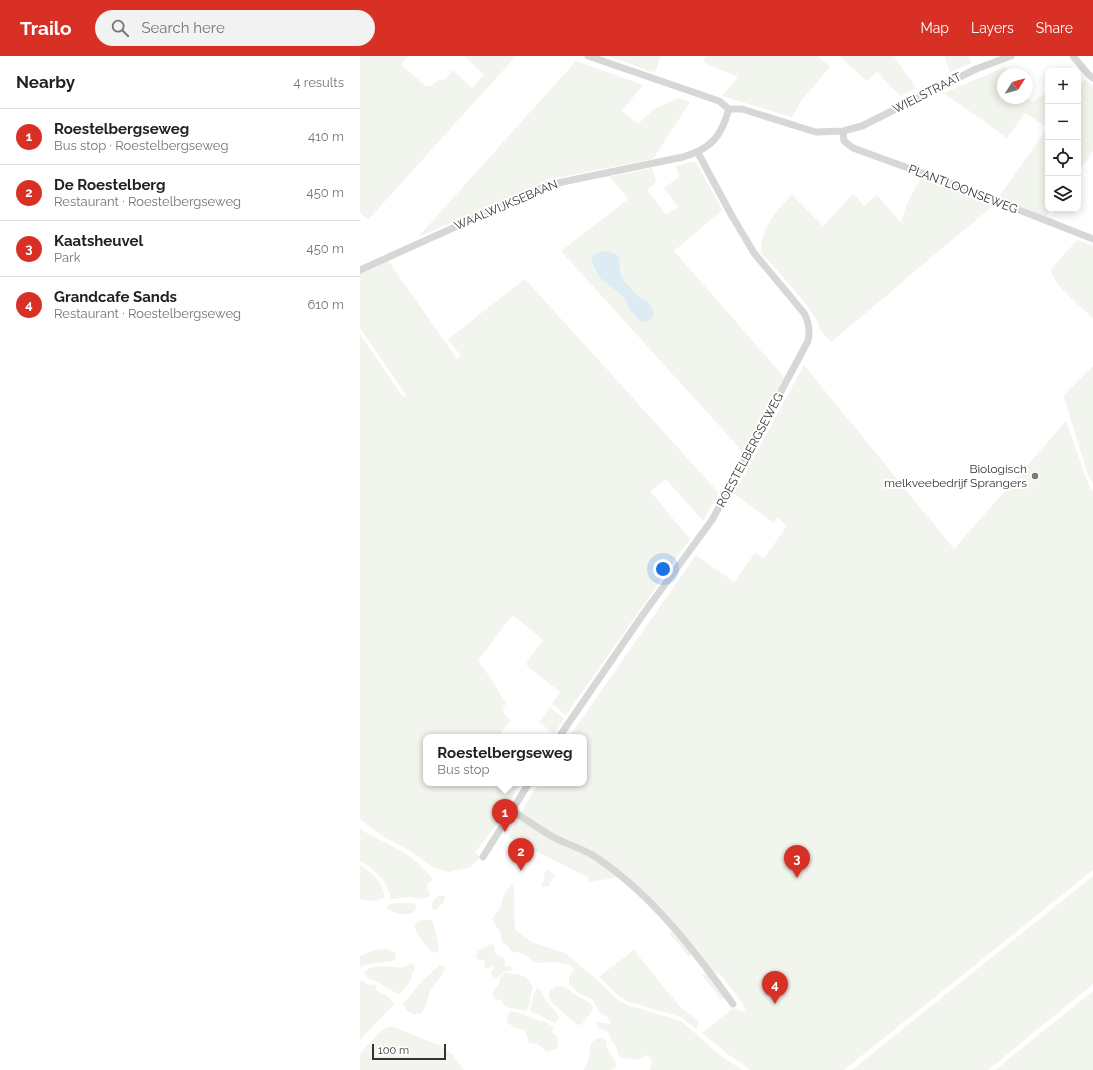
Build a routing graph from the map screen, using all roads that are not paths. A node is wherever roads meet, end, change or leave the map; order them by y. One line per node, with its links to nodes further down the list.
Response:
1 (588, 56): 5 (street)
2 (1011, 56): 6 (street, WIELSTRAAT)
3 (1073, 56): 4 (street)
4 (1093, 78)
5 (729, 109): 6 (street, WIELSTRAAT); 7 (street, WAALWIJKSEBAAN)
6 (843, 131): 8 (street, PLANTLOONSEWEG)
7 (698, 153): 9 (street, WAALWIJKSEBAAN); 10 (street, ROESTELBERGSEWEG)
8 (1093, 239)
9 (360, 270)
10 (561, 734)
11 (527, 786): 12 (street)
12 (512, 811): 13 (street); 14 (street)
13 (483, 857)
14 (733, 1004)

